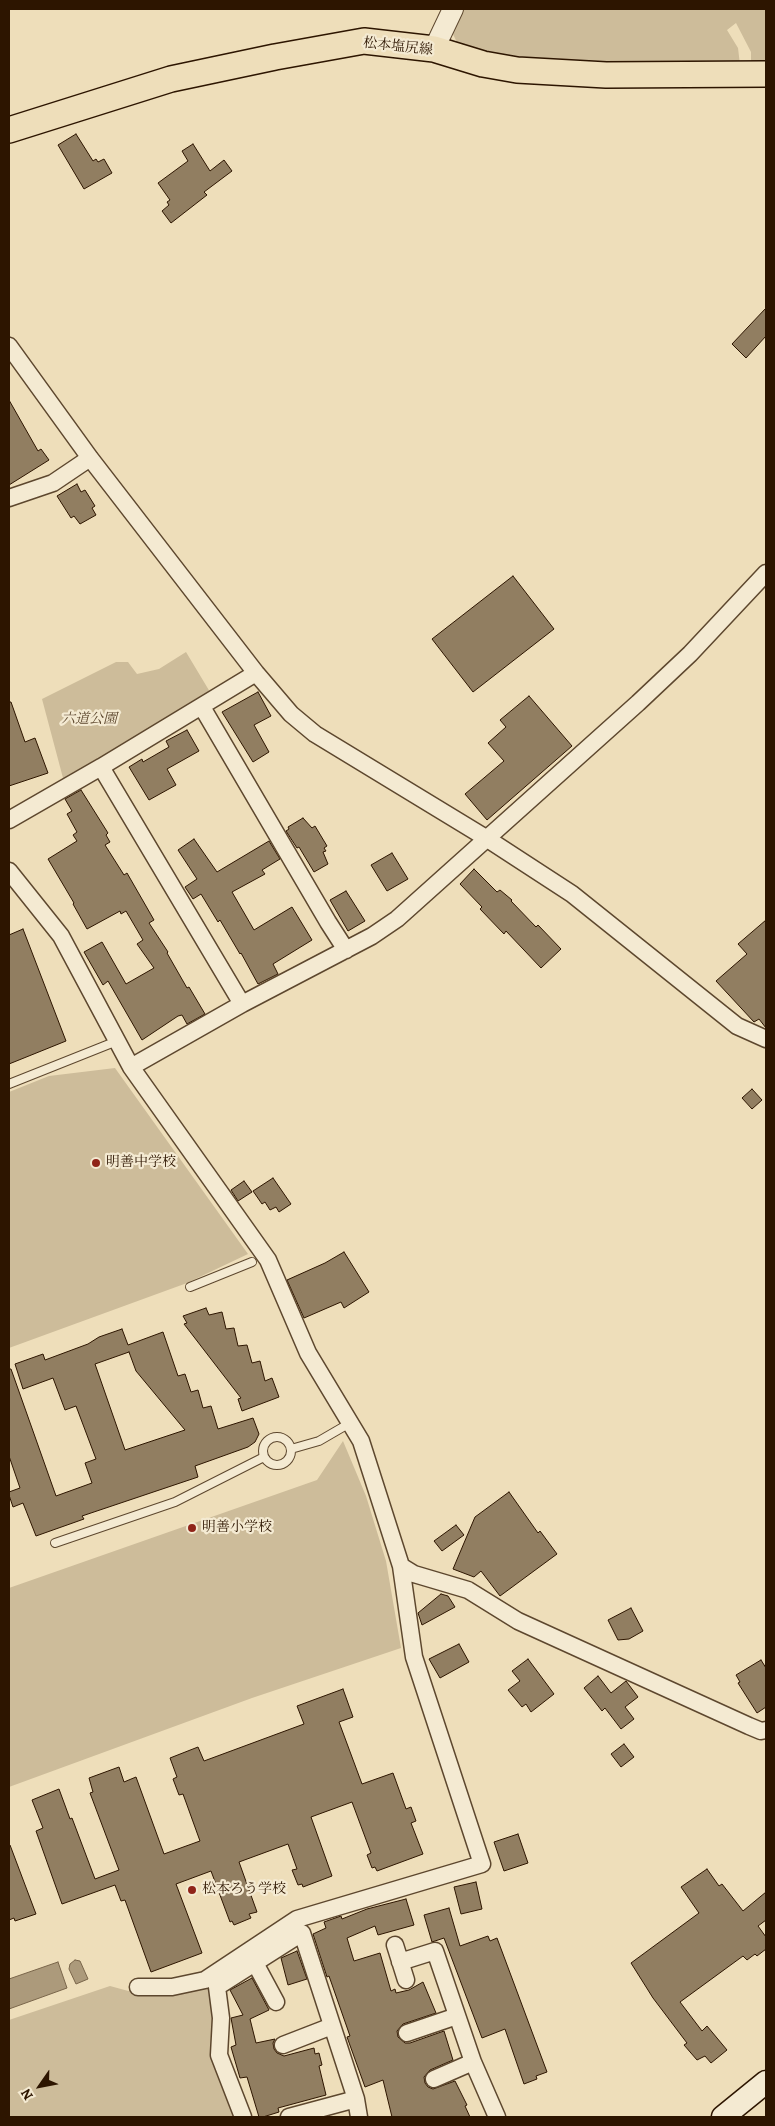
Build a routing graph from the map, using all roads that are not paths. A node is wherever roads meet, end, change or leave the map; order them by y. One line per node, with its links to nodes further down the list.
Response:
1 (453, 9): 2 (street)
2 (434, 49): 3 (main road, 松本塩尻線); 4 (main road, 松本塩尻線)
3 (766, 74)
4 (9, 130)
5 (9, 346): 6 (street)
6 (90, 458): 7 (street); 9 (street)
7 (9, 498)
8 (766, 573): 13 (street)
9 (256, 673): 10 (street); 13 (street)
10 (202, 707): 11 (street); 15 (street)
11 (101, 767): 12 (street); 16 (street)
12 (9, 820)
13 (486, 838): 15 (street); 17 (street)
14 (9, 871): 18 (street)
15 (346, 950): 16 (street)
16 (242, 1004): 19 (street)
17 (766, 1039)
18 (117, 1041): 19 (street); 20 (lane)
19 (131, 1067): 21 (street)
20 (9, 1084)
21 (259, 1259): 22 (lane); 23 (street)
22 (190, 1287)
23 (350, 1424): 24 (lane); 27 (street)
24 (291, 1449): 25 (lane); 25 (lane)
25 (264, 1458): 26 (lane)
26 (56, 1543)
27 (401, 1566): 28 (street); 33 (street)
28 (766, 1730)
29 (394, 1945): 30 (street)
30 (400, 1962): 32 (street); 35 (street)
31 (255, 1963): 34 (street); 36 (street); 43 (street)
32 (406, 1980)
33 (138, 1987)
34 (276, 2002)
35 (457, 2016): 37 (street); 39 (street)
36 (332, 2026): 38 (street); 42 (street)
37 (407, 2033)
38 (283, 2045)
39 (473, 2062): 40 (street); 46 (street)
40 (434, 2079)
41 (766, 2082): 47 (main road)
42 (356, 2099): 44 (street); 45 (street)
43 (243, 2117)
44 (289, 2117)
45 (359, 2117)
46 (497, 2117)
47 (723, 2117)

